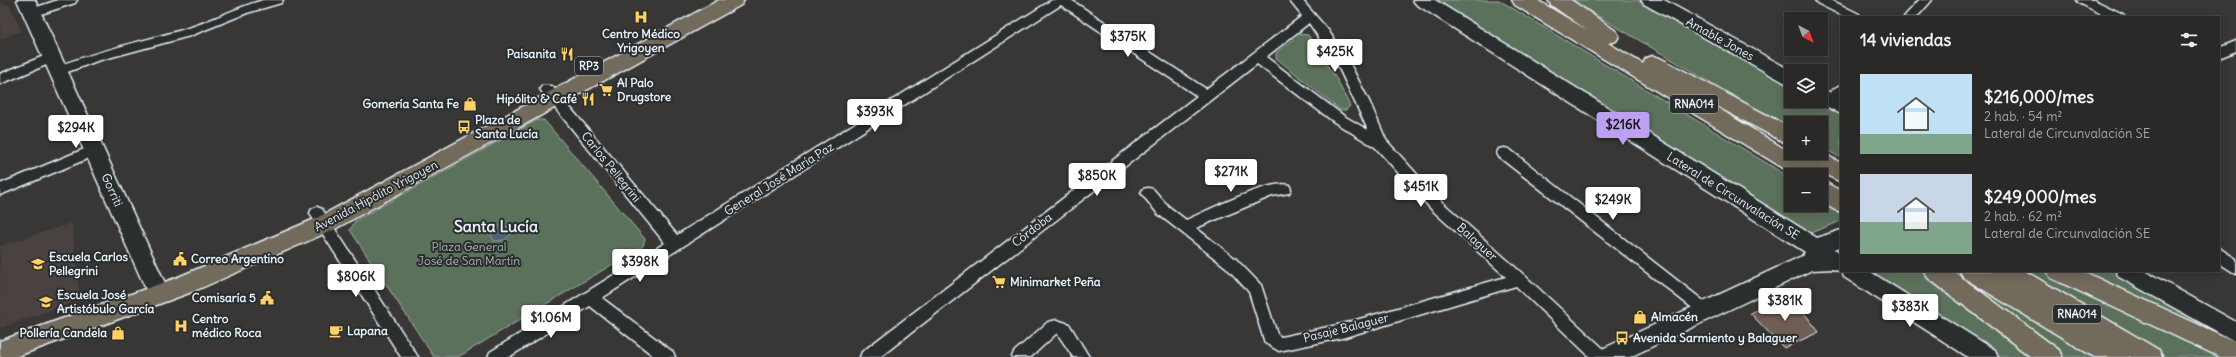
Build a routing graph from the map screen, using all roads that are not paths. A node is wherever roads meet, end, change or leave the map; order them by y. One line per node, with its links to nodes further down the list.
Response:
1 (71, 0): 16 (street)
2 (277, 0): 27 (street)
3 (710, 0): 30 (main road, Avenida Hipólito Yrigoyen / RP3)
4 (734, 0): 30 (main road, Avenida Hipólito Yrigoyen / RP3)
5 (1062, 0): 31 (street); 50 (street, General José María Paz)
6 (1295, 0): 17 (street)
7 (1422, 0): 52 (street, Lateral de Circunvalación SE)
8 (1512, 0): 21 (main road)
9 (1522, 0): 21 (main road, RNA014)
10 (1548, 0): 22 (main road, RNA014)
11 (1558, 0): 22 (main road)
12 (1650, 0): 28 (street, Amable Jones)
13 (1821, 0): 18 (street)
14 (1926, 0): 19 (street)
15 (2083, 0): 20 (street)
16 (29, 6): 27 (street, Gorriti)
17 (1310, 16): 25 (street, Córdoba); 35 (street)
18 (1853, 16)
19 (1911, 16)
20 (2117, 16)
21 (1575, 32): 32 (main road, RNA014)
22 (1609, 36): 26 (main road, RNA014)
23 (2236, 45): 24 (street)
24 (2220, 53)
25 (1257, 57): 31 (street, Córdoba); 35 (street, Balaguer)
26 (1653, 62): 33 (main road); 34 (main road, RNA014)
27 (54, 64): 29 (street); 36 (street, Gorriti)
28 (1784, 75)
29 (0, 79)
30 (551, 93): 47 (main road, Avenida Hipólito Yrigoyen / RP3); 50 (street, Carlos Pellegrini)
31 (1206, 96): 70 (street, Córdoba)
32 (1723, 121): 41 (main road); 42 (main road, RNA014)
33 (1784, 134)
34 (1784, 140)
35 (1380, 143): 60 (street, Balaguer)
36 (94, 150): 45 (street); 61 (street, Gorriti)
37 (1504, 153): 63 (street)
38 (1828, 158): 40 (main road)
39 (1811, 160): 43 (main road)
40 (1840, 164)
41 (1791, 168)
42 (1800, 168)
43 (1833, 188)
44 (1284, 189): 48 (street)
45 (0, 190)
46 (1148, 193): 48 (street, Pasaje Balaguer)
47 (321, 218): 61 (main road, Avenida Hipólito Yrigoyen / RP3); 67 (street)
48 (1186, 226): 60 (street, Pasaje Balaguer)
49 (1840, 238): 52 (street)
50 (676, 245): 62 (street, General José María Paz)
51 (2220, 255): 53 (street)
52 (1833, 261): 63 (street)
53 (2236, 268)
54 (1851, 272): 75 (street, Lateral de Circunvalación SE)
55 (1937, 272): 76 (main road)
56 (1974, 272): 77 (main road, RNA014)
57 (2007, 272): 78 (main road, RNA014)
58 (2061, 272): 66 (main road)
59 (2129, 272): 64 (street)
60 (1519, 280): 73 (street, Balaguer)
61 (157, 289): 65 (main road, Avenida Hipólito Yrigoyen / RP3)
62 (591, 298): 68 (street, General José María Paz); 69 (street)
63 (1705, 310): 74 (street)
64 (2236, 333)
65 (6, 347)
66 (2236, 353)
67 (410, 357)
68 (496, 357)
69 (667, 357)
70 (868, 357)
71 (1020, 357): 72 (street)
72 (1081, 357)
73 (1601, 357)
74 (1608, 357)
75 (1987, 357)
76 (2050, 357)
77 (2115, 357)
78 (2150, 357)

